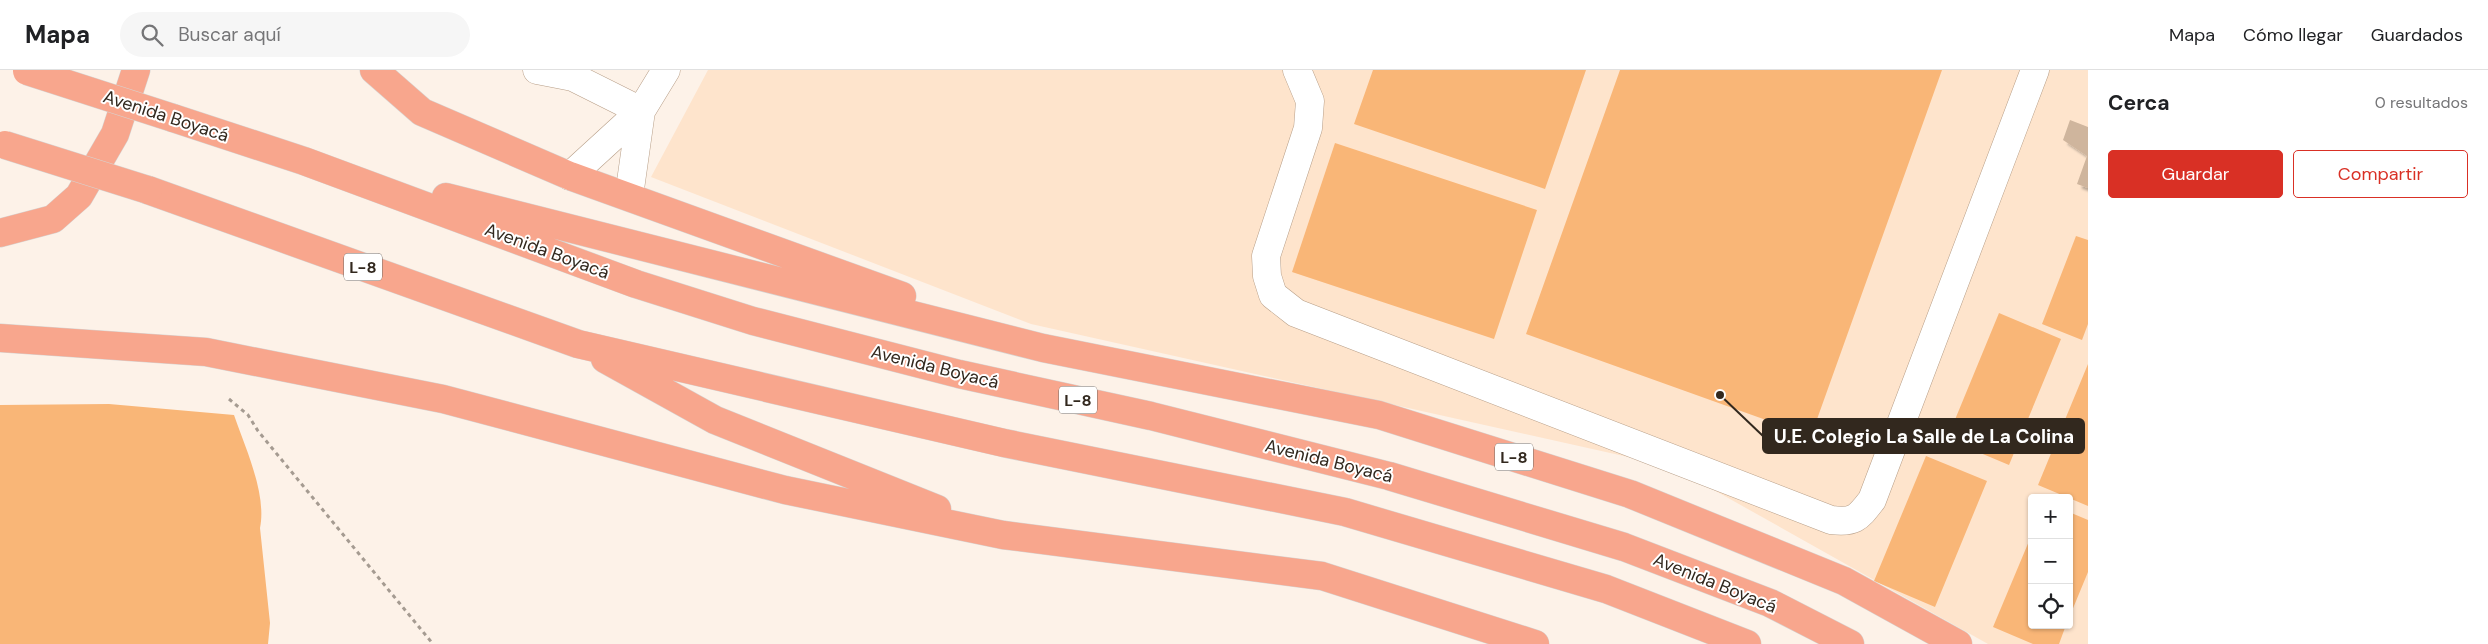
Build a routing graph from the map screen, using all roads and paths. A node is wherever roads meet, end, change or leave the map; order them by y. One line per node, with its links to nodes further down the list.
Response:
1 (26, 70): 10 (highway, Avenida Boyacá / L-8, bridge)
2 (136, 70): 13 (highway)
3 (374, 70): 11 (highway)
4 (536, 70): 8 (street)
5 (666, 70): 8 (street)
6 (1298, 70): 7 (street)
7 (2035, 70)
8 (641, 111): 11 (street); 12 (street)
9 (2, 145): 15 (highway, L-8, bridge)
10 (304, 160): 16 (highway); 22 (highway, Avenida Boyacá / L-8)
11 (570, 176): 12 (highway)
12 (630, 196): 16 (highway)
13 (0, 233)
14 (0, 338): 18 (highway)
15 (578, 344): 18 (highway); 21 (highway, L-8)
16 (1043, 348): 23 (highway, L-8)
17 (229, 399): 19 (path)
18 (1003, 535): 20 (highway)
19 (433, 644)
20 (1535, 644)
21 (1747, 644)
22 (1850, 644)
23 (1958, 644)

